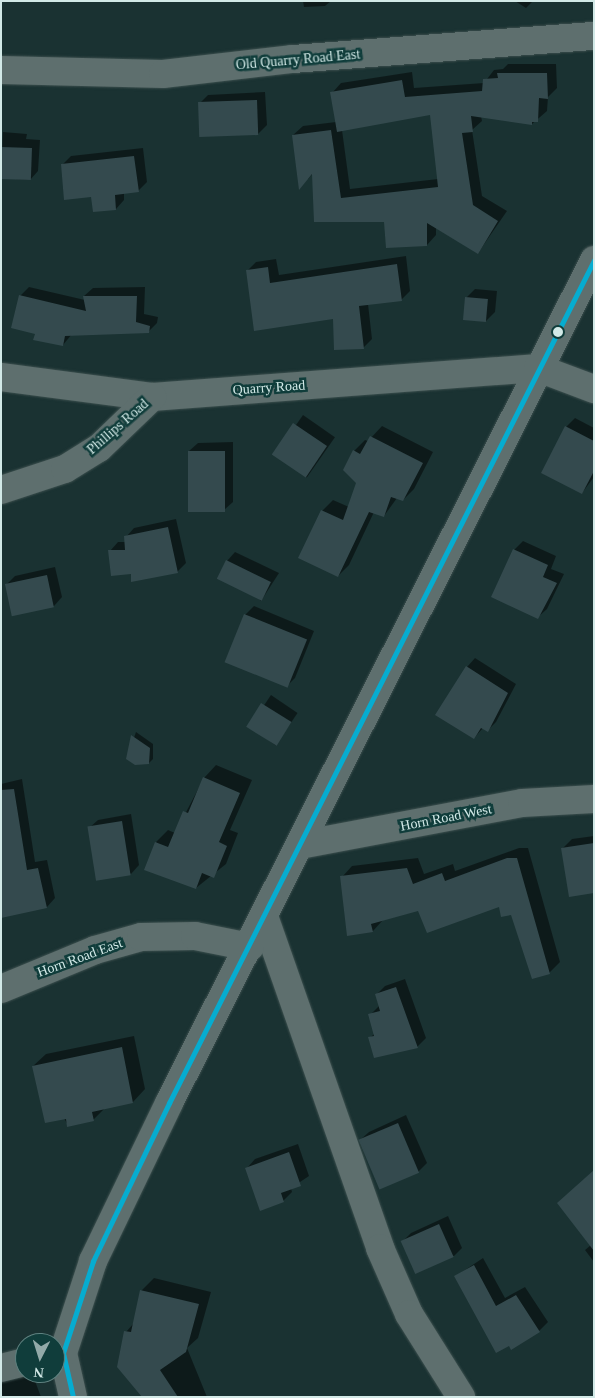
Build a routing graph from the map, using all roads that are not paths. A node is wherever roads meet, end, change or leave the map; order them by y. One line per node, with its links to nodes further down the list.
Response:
1 (594, 36): 2 (street, Old Quarry Road East)
2 (1, 70)
3 (594, 260): 4 (street)
4 (538, 368): 6 (street); 7 (street, Quarry Road); 10 (street)
5 (1, 377): 7 (street, Quarry Road)
6 (594, 389)
7 (152, 397): 8 (street, Phillips Road)
8 (1, 490)
9 (594, 799): 10 (street, Horn Road West)
10 (300, 845): 11 (street)
11 (264, 916): 12 (street); 19 (street)
12 (250, 947): 13 (street, Horn Road East); 14 (street)
13 (1, 989)
14 (65, 1337)
15 (15, 1364): 16 (street)
16 (1, 1368)
17 (65, 1372): 18 (street)
18 (73, 1397)
19 (461, 1397)

